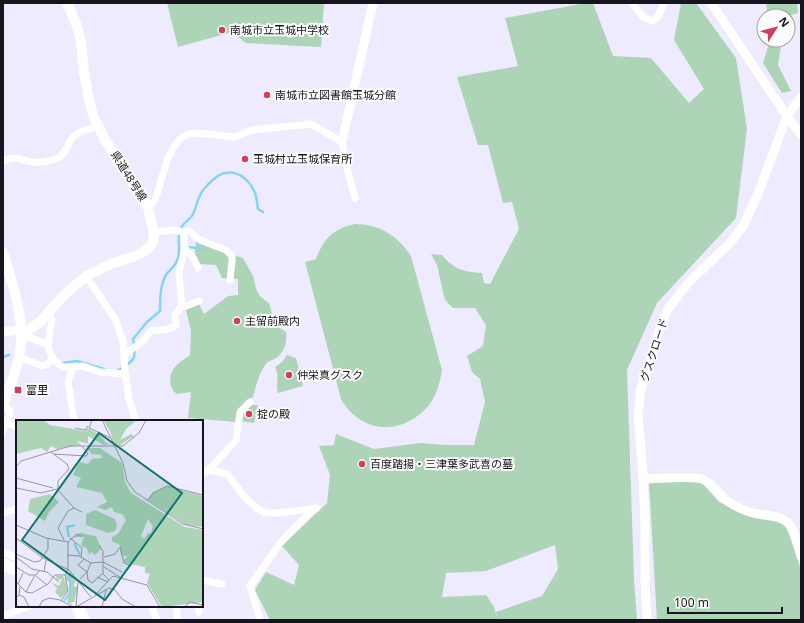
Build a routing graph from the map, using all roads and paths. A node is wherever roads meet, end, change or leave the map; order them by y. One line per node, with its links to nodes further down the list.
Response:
1 (67, 3): 8 (main road, 県道48号線)
2 (373, 3): 10 (street)
3 (632, 3): 4 (street)
4 (664, 3)
5 (712, 3): 7 (street)
6 (801, 97): 7 (street, グスクロード)
7 (787, 116): 9 (street); 41 (street, グスクロード)
8 (98, 126): 11 (street); 13 (main road, 県道48号線)
9 (801, 135)
10 (342, 142): 12 (street); 13 (street)
11 (3, 161)
12 (355, 198)
13 (148, 207): 15 (main road, 県道48号線)
14 (180, 231): 15 (street); 16 (street); 20 (street)
15 (154, 232): 19 (main road)
16 (185, 248): 18 (street); 22 (street)
17 (3, 252): 25 (main road)
18 (198, 268)
19 (86, 276): 23 (main road); 29 (street)
20 (230, 280)
21 (199, 301): 22 (street)
22 (182, 306): 29 (street)
23 (48, 313): 25 (main road); 26 (street)
24 (3, 332): 25 (street)
25 (21, 333): 26 (street); 28 (main road)
26 (48, 345): 27 (street)
27 (51, 355): 28 (street); 30 (street)
28 (18, 357): 33 (main road)
29 (124, 358): 31 (street)
30 (73, 367): 31 (street); 34 (street)
31 (125, 373): 35 (street)
32 (250, 402): 39 (street)
33 (3, 405): 36 (street)
34 (74, 420)
35 (136, 420)
36 (6, 423): 37 (street); 38 (street)
37 (16, 427)
38 (3, 430)
39 (209, 470): 40 (street); 59 (street)
40 (203, 473)
41 (643, 479): 45 (street); 60 (street, グスクロード)
42 (16, 509): 43 (street)
43 (3, 513)
44 (3, 552): 46 (street)
45 (801, 556)
46 (16, 558)
47 (3, 564): 48 (highway)
48 (16, 570)
49 (203, 580): 50 (street)
50 (222, 584)
51 (27, 607): 55 (street)
52 (77, 607): 56 (highway)
53 (153, 607): 57 (street)
54 (177, 607): 58 (street)
55 (3, 616)
56 (84, 620)
57 (157, 620)
58 (177, 620)
59 (260, 620)
60 (647, 620)

